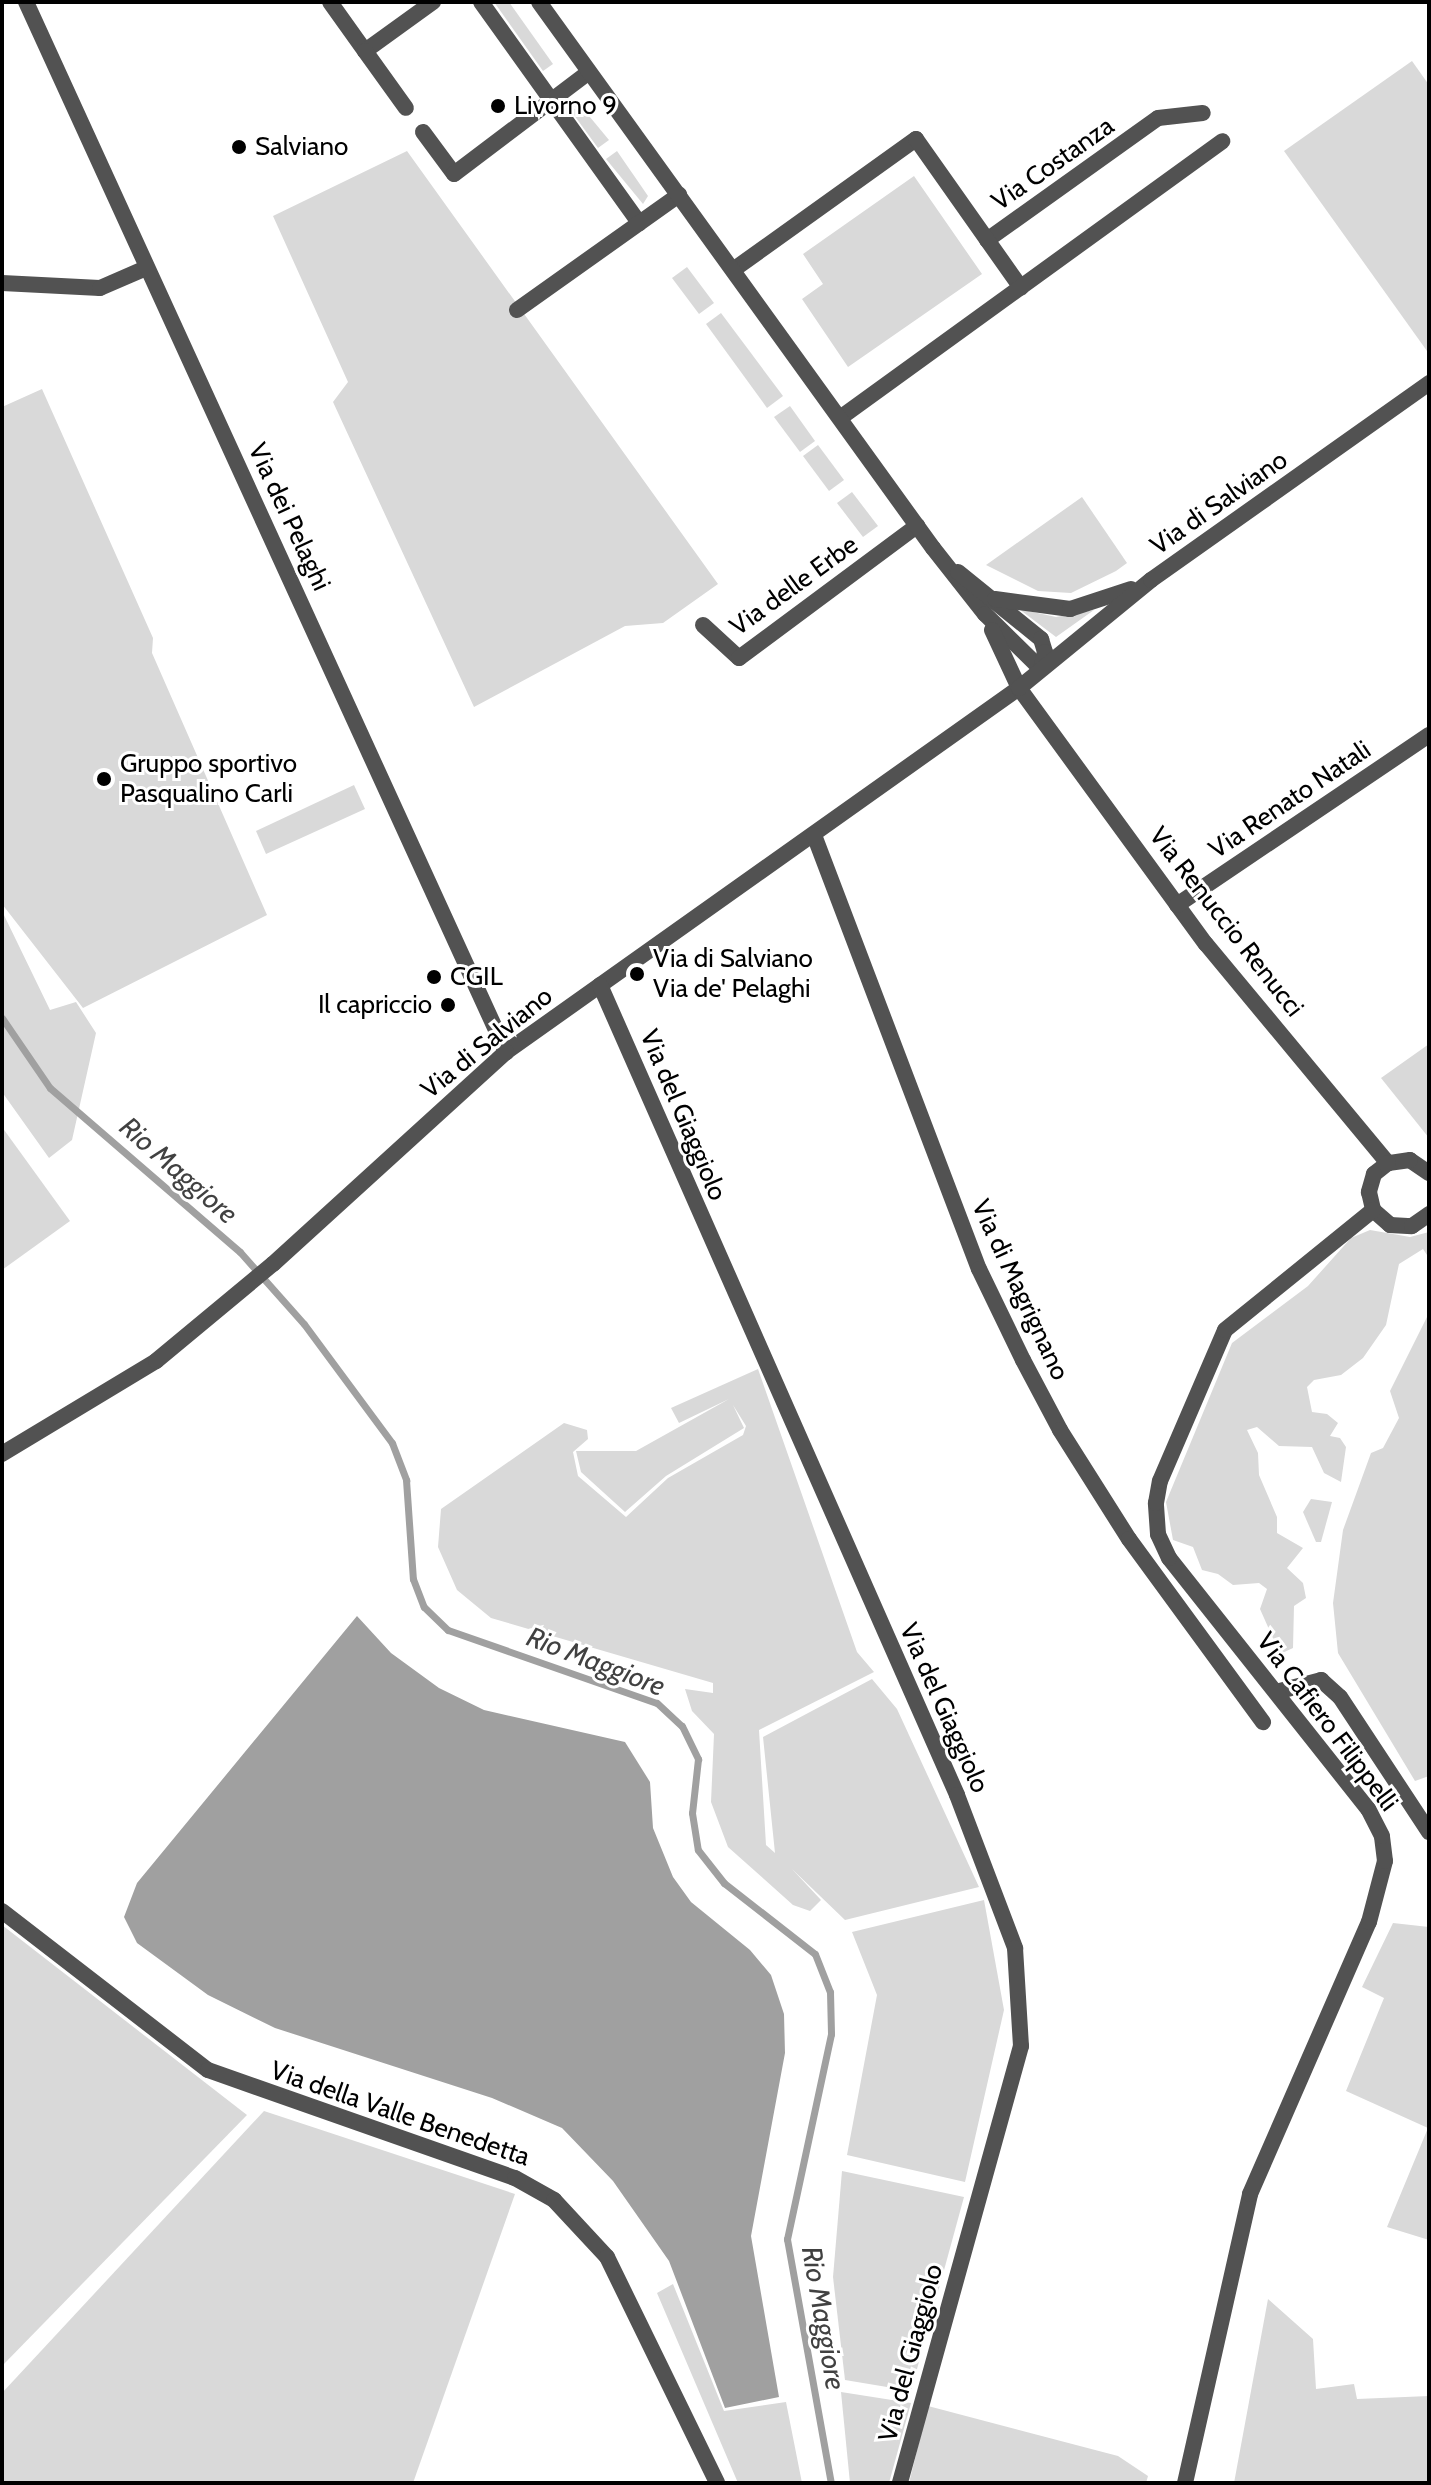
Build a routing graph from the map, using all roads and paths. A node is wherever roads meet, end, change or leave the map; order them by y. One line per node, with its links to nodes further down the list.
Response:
1 (26, 2): 16 (street, Via dei Pelaghi)
2 (330, 2): 6 (street)
3 (433, 2): 6 (street)
4 (481, 2): 8 (street)
5 (539, 2): 7 (street)
6 (365, 51): 9 (street)
7 (589, 72): 8 (street); 13 (street)
8 (552, 101): 11 (street); 14 (street)
9 (406, 108)
10 (1203, 113): 15 (street, Via Costanza)
11 (423, 132)
12 (1222, 141): 19 (street)
13 (679, 195): 14 (street); 17 (street)
14 (639, 223): 20 (street)
15 (987, 240): 17 (street); 19 (street, Via Costanza)
16 (146, 268): 18 (street); 36 (street, Via dei Pelaghi)
17 (733, 270): 22 (street)
18 (2, 283)
19 (1021, 288): 22 (street)
20 (517, 310)
21 (1429, 383): 25 (street, Via di Salviano)
22 (840, 418): 23 (street)
23 (917, 526): 24 (street); 28 (street, Via delle Erbe)
24 (943, 561): 26 (street); 27 (street)
25 (1151, 580): 26 (street); 29 (street, Via di Salviano)
26 (995, 599): 29 (street)
27 (985, 614): 29 (street); 30 (street)
28 (703, 625)
29 (1041, 669): 30 (street, Via di Salviano); 31 (street)
30 (1019, 688): 31 (street, Via Renuccio Renucci); 33 (street, Via di Salviano)
31 (1032, 705): 34 (street, Via Renuccio Renucci)
32 (1429, 735): 34 (street, Via Renato Natali)
33 (814, 835): 35 (street, Via di Salviano); 43 (street, Via di Magrignano)
34 (1177, 905): 37 (street, Via Renuccio Renucci)
35 (600, 985): 36 (street, Via di Salviano); 47 (street, Via del Giaggiolo)
36 (506, 1052): 41 (street, Via di Salviano)
37 (1388, 1163): 38 (street); 39 (street)
38 (1429, 1173)
39 (1373, 1210): 40 (street); 42 (street, Via Cafiero Filippelli)
40 (1429, 1214)
41 (2, 1454)
42 (1276, 1692): 44 (street); 48 (street, Via Cafiero Filippelli)
43 (1263, 1722)
44 (1429, 1832)
45 (2, 1911): 46 (street, Via della Valle Benedetta)
46 (717, 2483)
47 (900, 2483)
48 (1185, 2483)

